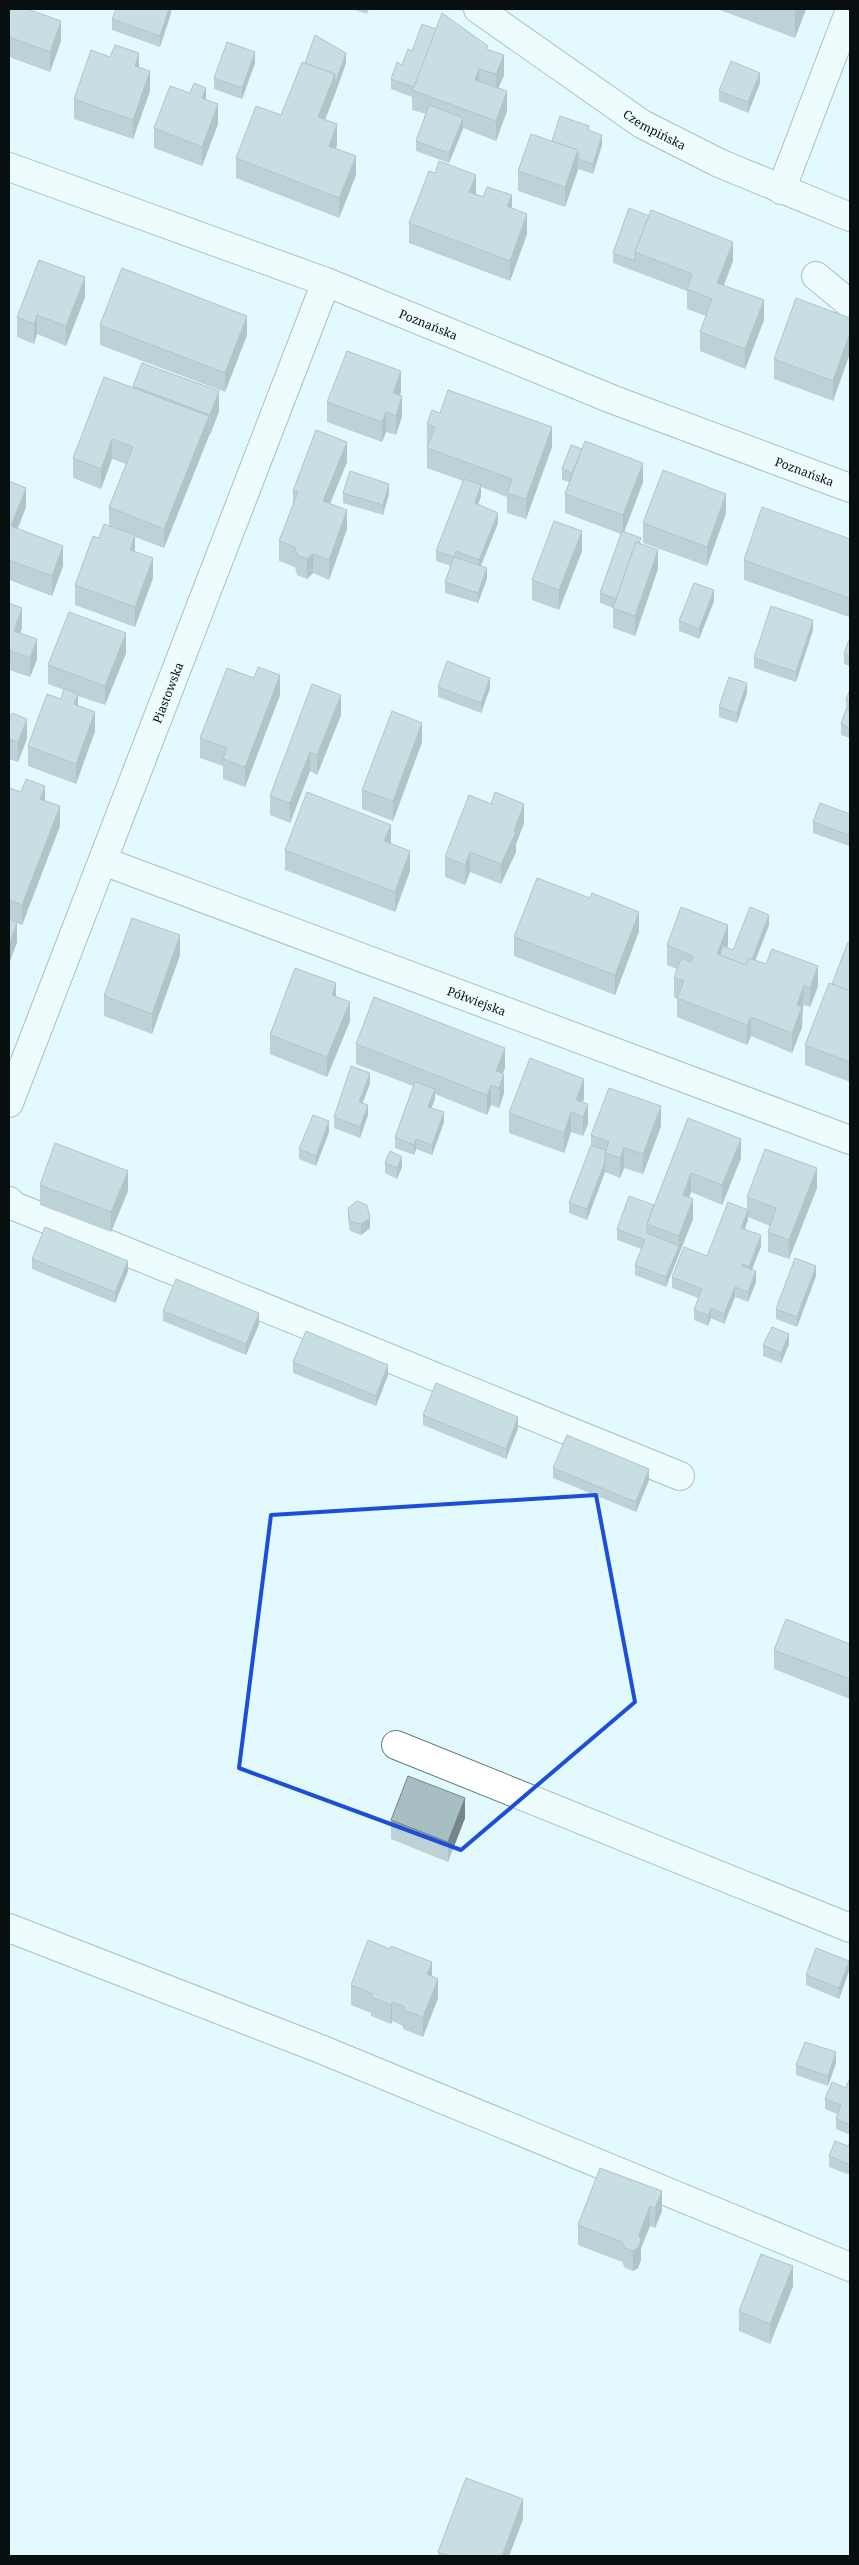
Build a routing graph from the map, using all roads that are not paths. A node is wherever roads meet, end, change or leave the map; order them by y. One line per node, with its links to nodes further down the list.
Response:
1 (478, 9): 4 (street, Czempińska)
2 (850, 10): 4 (street)
3 (9, 167): 7 (street, Poznańska)
4 (781, 190): 5 (street, Czempińska)
5 (850, 217)
6 (816, 276): 8 (street)
7 (326, 282): 9 (street, Poznańska); 10 (street, Piastowska)
8 (850, 304)
9 (849, 486)
10 (102, 861): 11 (street, Piastowska); 12 (street, Półwiejska)
11 (9, 1103)
12 (850, 1140)
13 (9, 1201): 14 (street)
14 (680, 1476)
15 (396, 1745): 17 (street)
16 (9, 1928): 18 (street)
17 (850, 1928)
18 (850, 2267)

